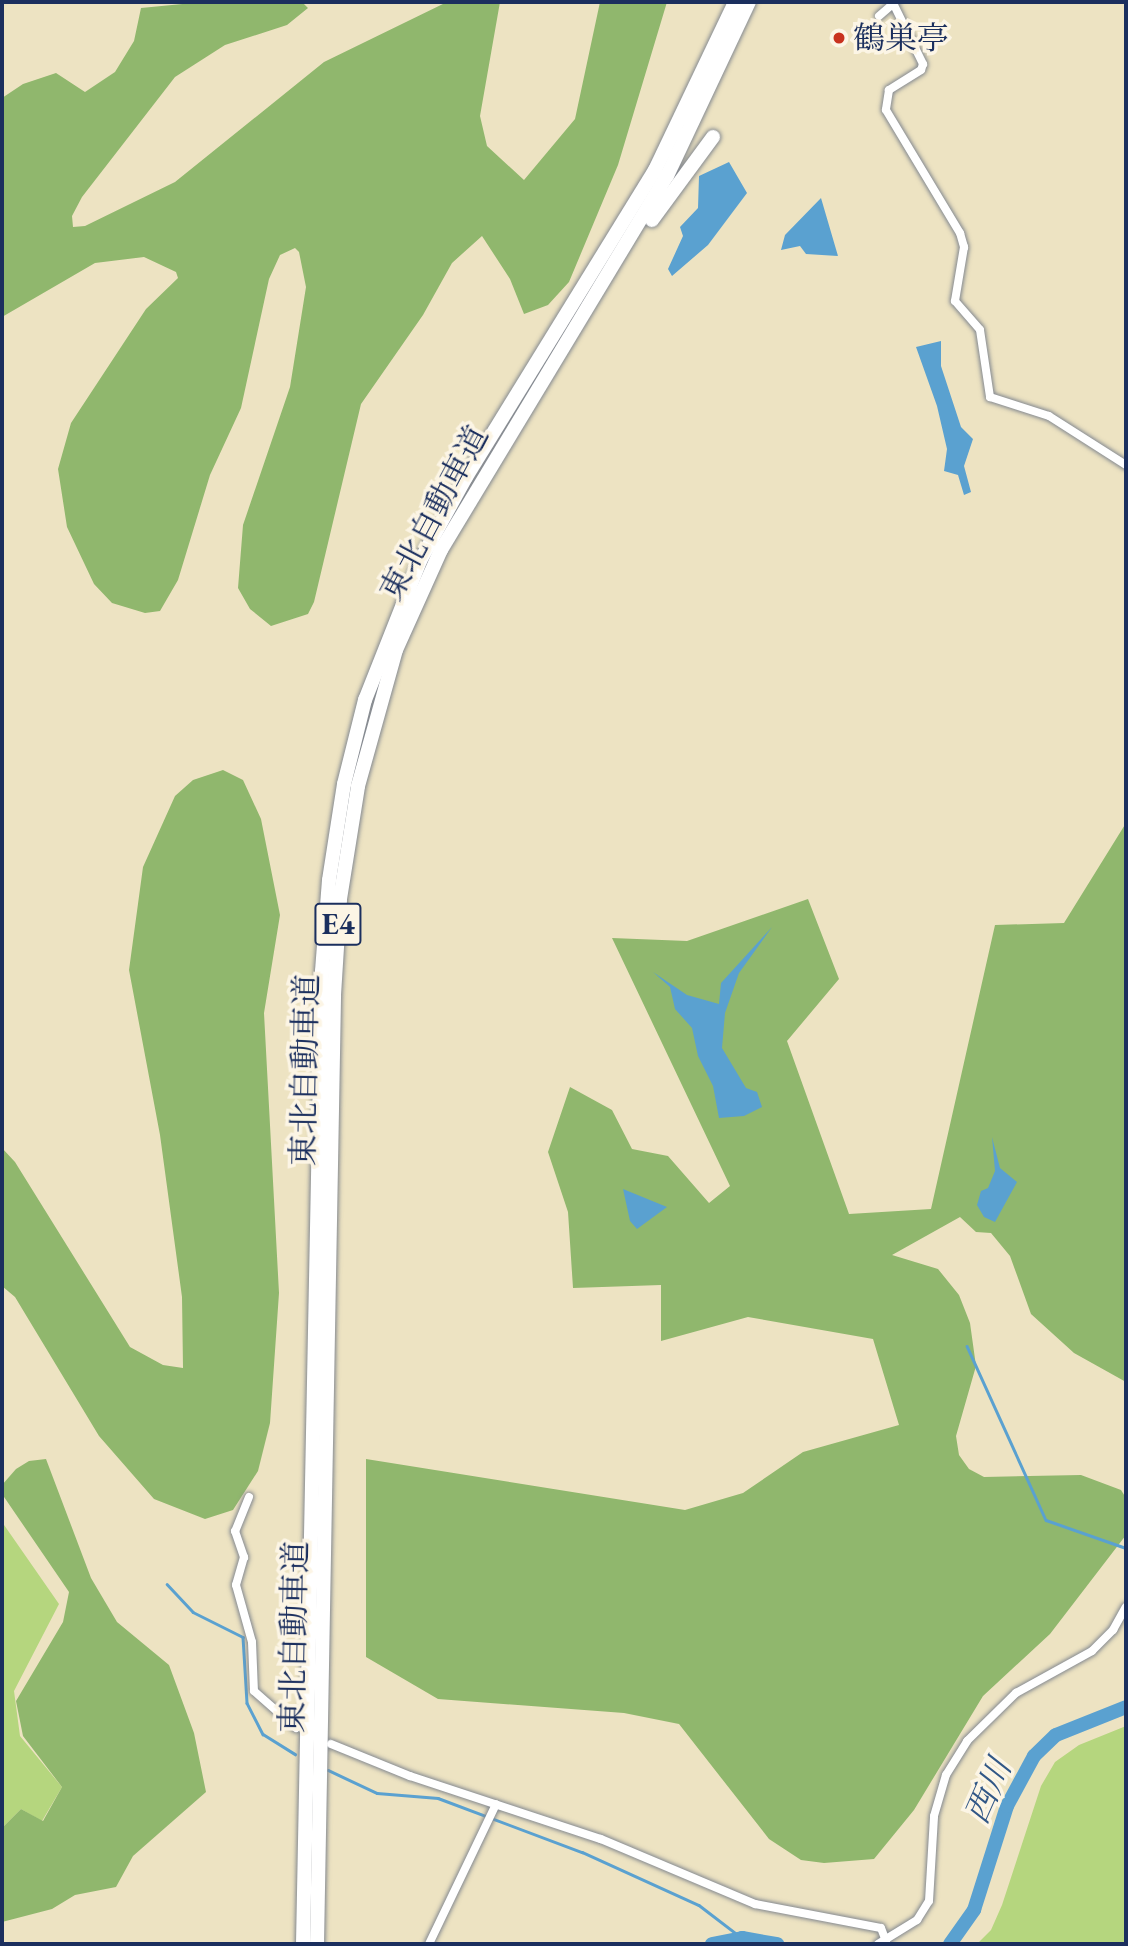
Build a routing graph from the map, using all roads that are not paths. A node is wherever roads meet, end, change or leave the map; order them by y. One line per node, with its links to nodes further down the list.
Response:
1 (749, 2): 6 (highway, 東北自動車道 / E4)
2 (734, 3): 14 (highway, 東北自動車道 / E4)
3 (894, 3): 4 (street); 7 (street)
4 (879, 16)
5 (713, 137): 6 (highway)
6 (562, 350): 15 (highway, 東北自動車道 / E4)
7 (1126, 464)
8 (249, 1497): 10 (street)
9 (1126, 1607): 13 (street)
10 (296, 1728)
11 (331, 1744): 12 (street)
12 (496, 1804): 13 (street); 16 (street)
13 (882, 1942)
14 (303, 1944)
15 (317, 1944)
16 (429, 1944)

